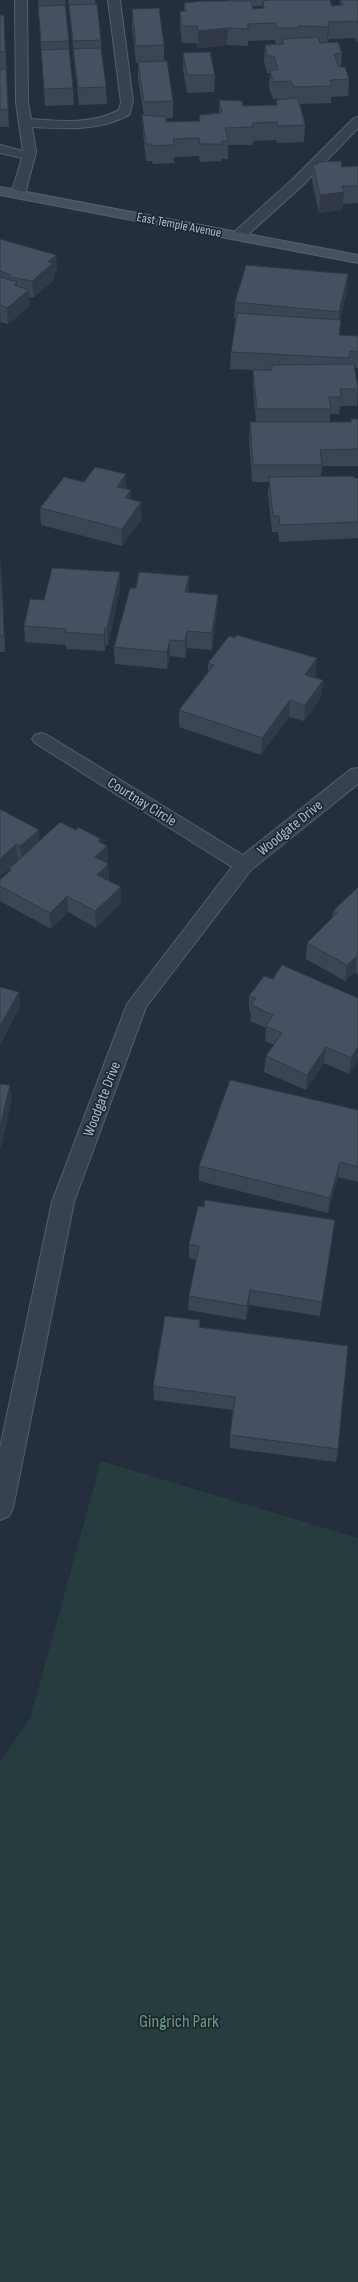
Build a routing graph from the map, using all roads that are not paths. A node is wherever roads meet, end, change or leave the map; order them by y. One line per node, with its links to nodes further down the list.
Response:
1 (21, 0): 4 (street)
2 (114, 0): 4 (street)
3 (358, 121): 9 (street)
4 (25, 123): 6 (street)
5 (0, 149): 6 (street)
6 (29, 156): 8 (street)
7 (0, 191): 8 (main road, East Temple Avenue)
8 (18, 194): 9 (main road, East Temple Avenue)
9 (238, 236): 10 (main road, East Temple Avenue)
10 (358, 259)
11 (41, 739): 13 (street, Courtnay Circle)
12 (358, 774): 13 (street, Woodgate Drive)
13 (244, 865): 14 (street, Woodgate Drive)
14 (0, 1508)

